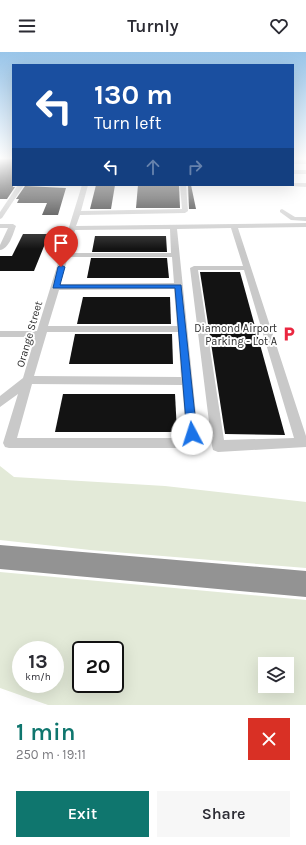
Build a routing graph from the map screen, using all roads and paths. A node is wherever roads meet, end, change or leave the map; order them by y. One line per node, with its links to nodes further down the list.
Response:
1 (19, 188): 5 (street)
2 (85, 188): 7 (street, Orange Street)
3 (183, 188): 7 (street)
4 (0, 201): 5 (street)
5 (12, 201): 8 (street)
6 (282, 211): 9 (street)
7 (78, 213): 13 (street, Orange Street)
8 (0, 217)
9 (306, 219)
10 (234, 225): 11 (street); 14 (street); 19 (street)
11 (306, 225)
12 (0, 226): 15 (street)
13 (73, 228): 14 (street); 17 (street, Orange Street)
14 (173, 228): 18 (street)
15 (4, 237): 16 (street)
16 (0, 248)
17 (65, 255): 18 (street); 21 (street, Orange Street)
18 (175, 255): 20 (street)
19 (248, 268): 19 (street)
20 (178, 286): 21 (street); 22 (street)
21 (56, 287): 23 (street, Orange Street)
22 (182, 328): 23 (street); 26 (street)
23 (42, 332): 24 (street); 25 (street, Orange Street)
24 (0, 334)
25 (28, 380): 26 (street); 26 (street, Orange Street); 27 (street)
26 (187, 381)
27 (0, 402)
28 (0, 557): 29 (highway)
29 (306, 584)

